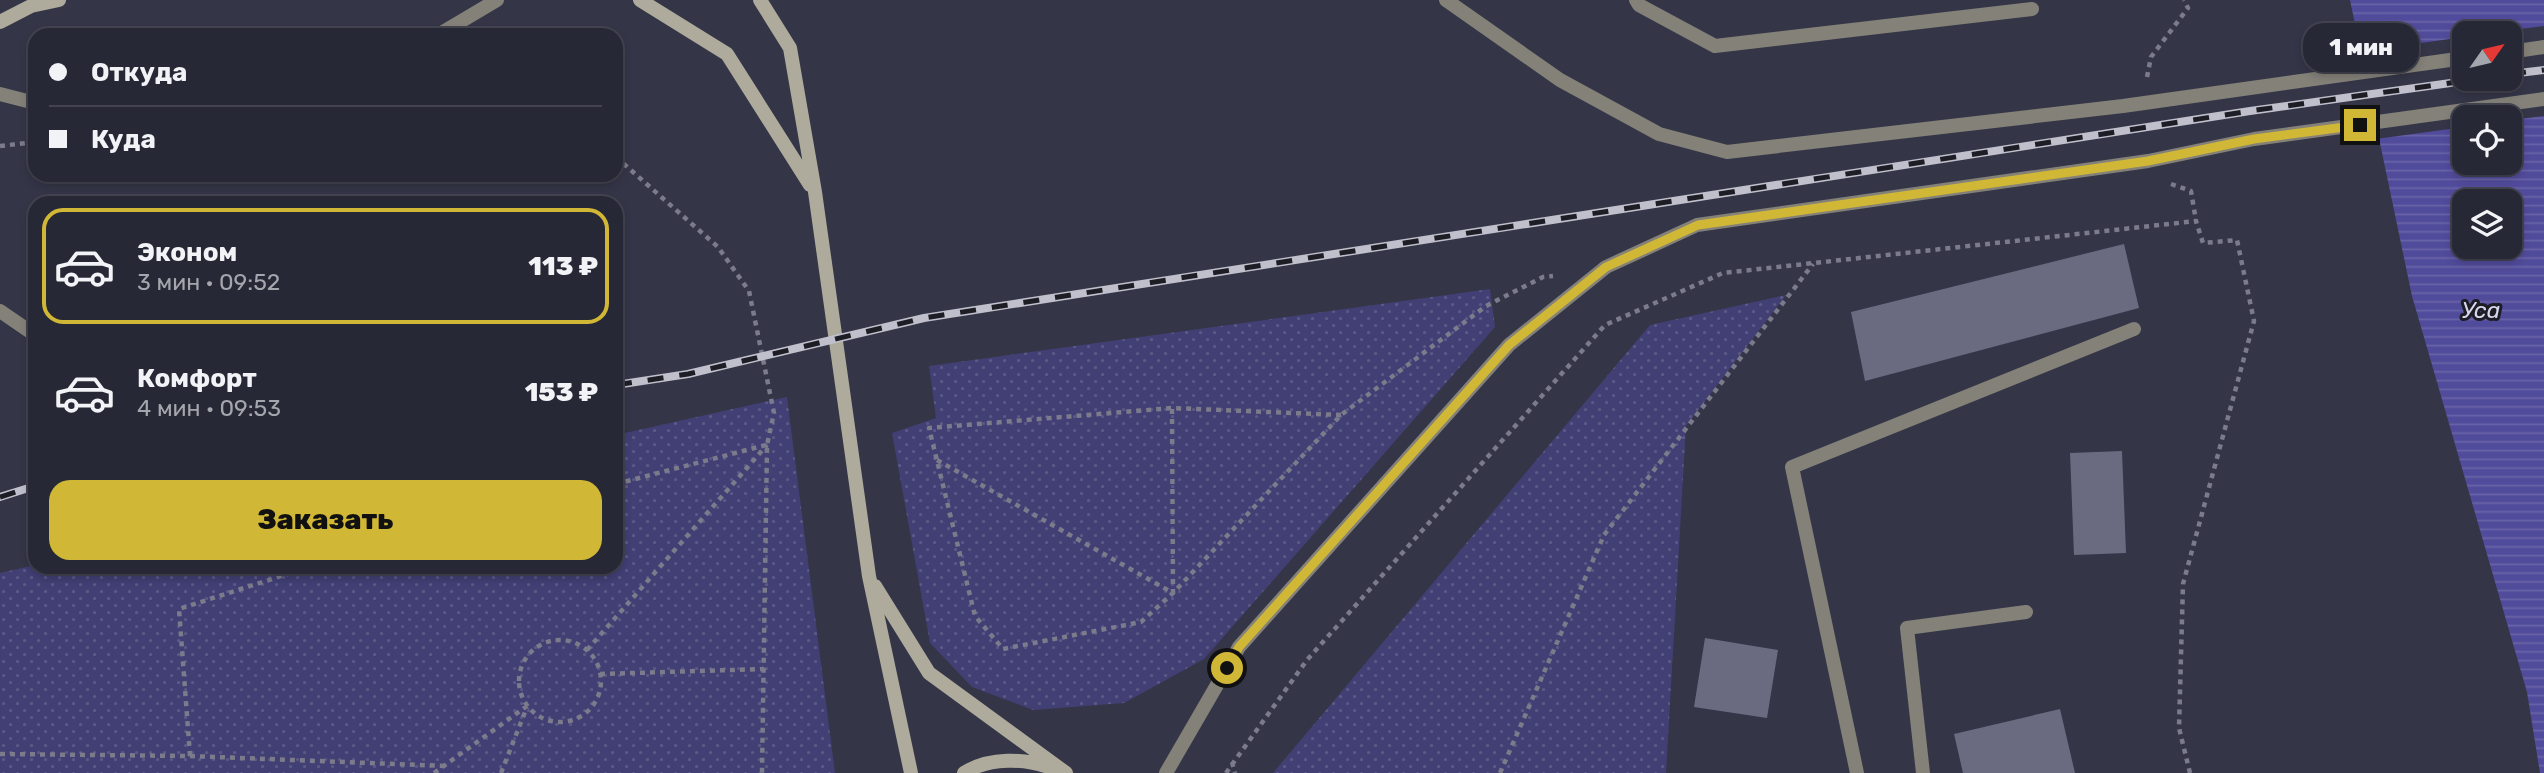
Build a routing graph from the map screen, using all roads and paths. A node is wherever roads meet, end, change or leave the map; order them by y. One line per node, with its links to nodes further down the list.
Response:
1 (59, 0): 10 (main road)
2 (497, 0): 11 (street)
3 (640, 0): 22 (main road)
4 (760, 0): 22 (main road)
5 (1446, 0): 14 (street)
6 (1636, 0): 9 (street)
7 (2184, 0): 8 (path)
8 (2188, 8)
9 (2032, 9)
10 (0, 22)
11 (450, 28)
12 (2544, 47): 13 (street)
13 (2522, 50)
14 (2452, 60)
15 (0, 94): 17 (street)
16 (2544, 99): 52 (street)
17 (28, 101)
18 (28, 143): 19 (path)
19 (0, 146)
20 (623, 163): 31 (path)
21 (2191, 191): 23 (path)
22 (815, 192): 35 (main road)
23 (2196, 220): 24 (path); 58 (path)
24 (1813, 263): 44 (path); 55 (path)
25 (1556, 275): 30 (path)
26 (0, 311): 28 (street)
27 (2134, 329): 56 (street)
28 (28, 330)
29 (1172, 408): 30 (path); 32 (path); 36 (path)
30 (1341, 415): 36 (path)
31 (767, 445): 33 (path); 38 (path); 39 (path)
32 (937, 460): 36 (path); 36 (path)
33 (623, 482)
34 (287, 574): 43 (path)
35 (869, 576): 49 (main road); 51 (main road)
36 (1173, 593)
37 (2026, 612): 57 (street)
38 (587, 650): 40 (path); 41 (path)
39 (764, 669): 40 (path); 48 (path)
40 (600, 674): 41 (path)
41 (527, 706): 45 (path); 47 (path)
42 (0, 754): 43 (path)
43 (190, 756): 45 (path)
44 (1232, 762): 53 (path); 54 (path)
45 (446, 766): 46 (path)
46 (434, 773)
47 (501, 773)
48 (762, 773)
49 (911, 773)
50 (964, 773): 51 (main road)
51 (1066, 773)
52 (1166, 773)
53 (1226, 773)
54 (1236, 773)
55 (1500, 773)
56 (1857, 773)
57 (1923, 773)
58 (2190, 773)

